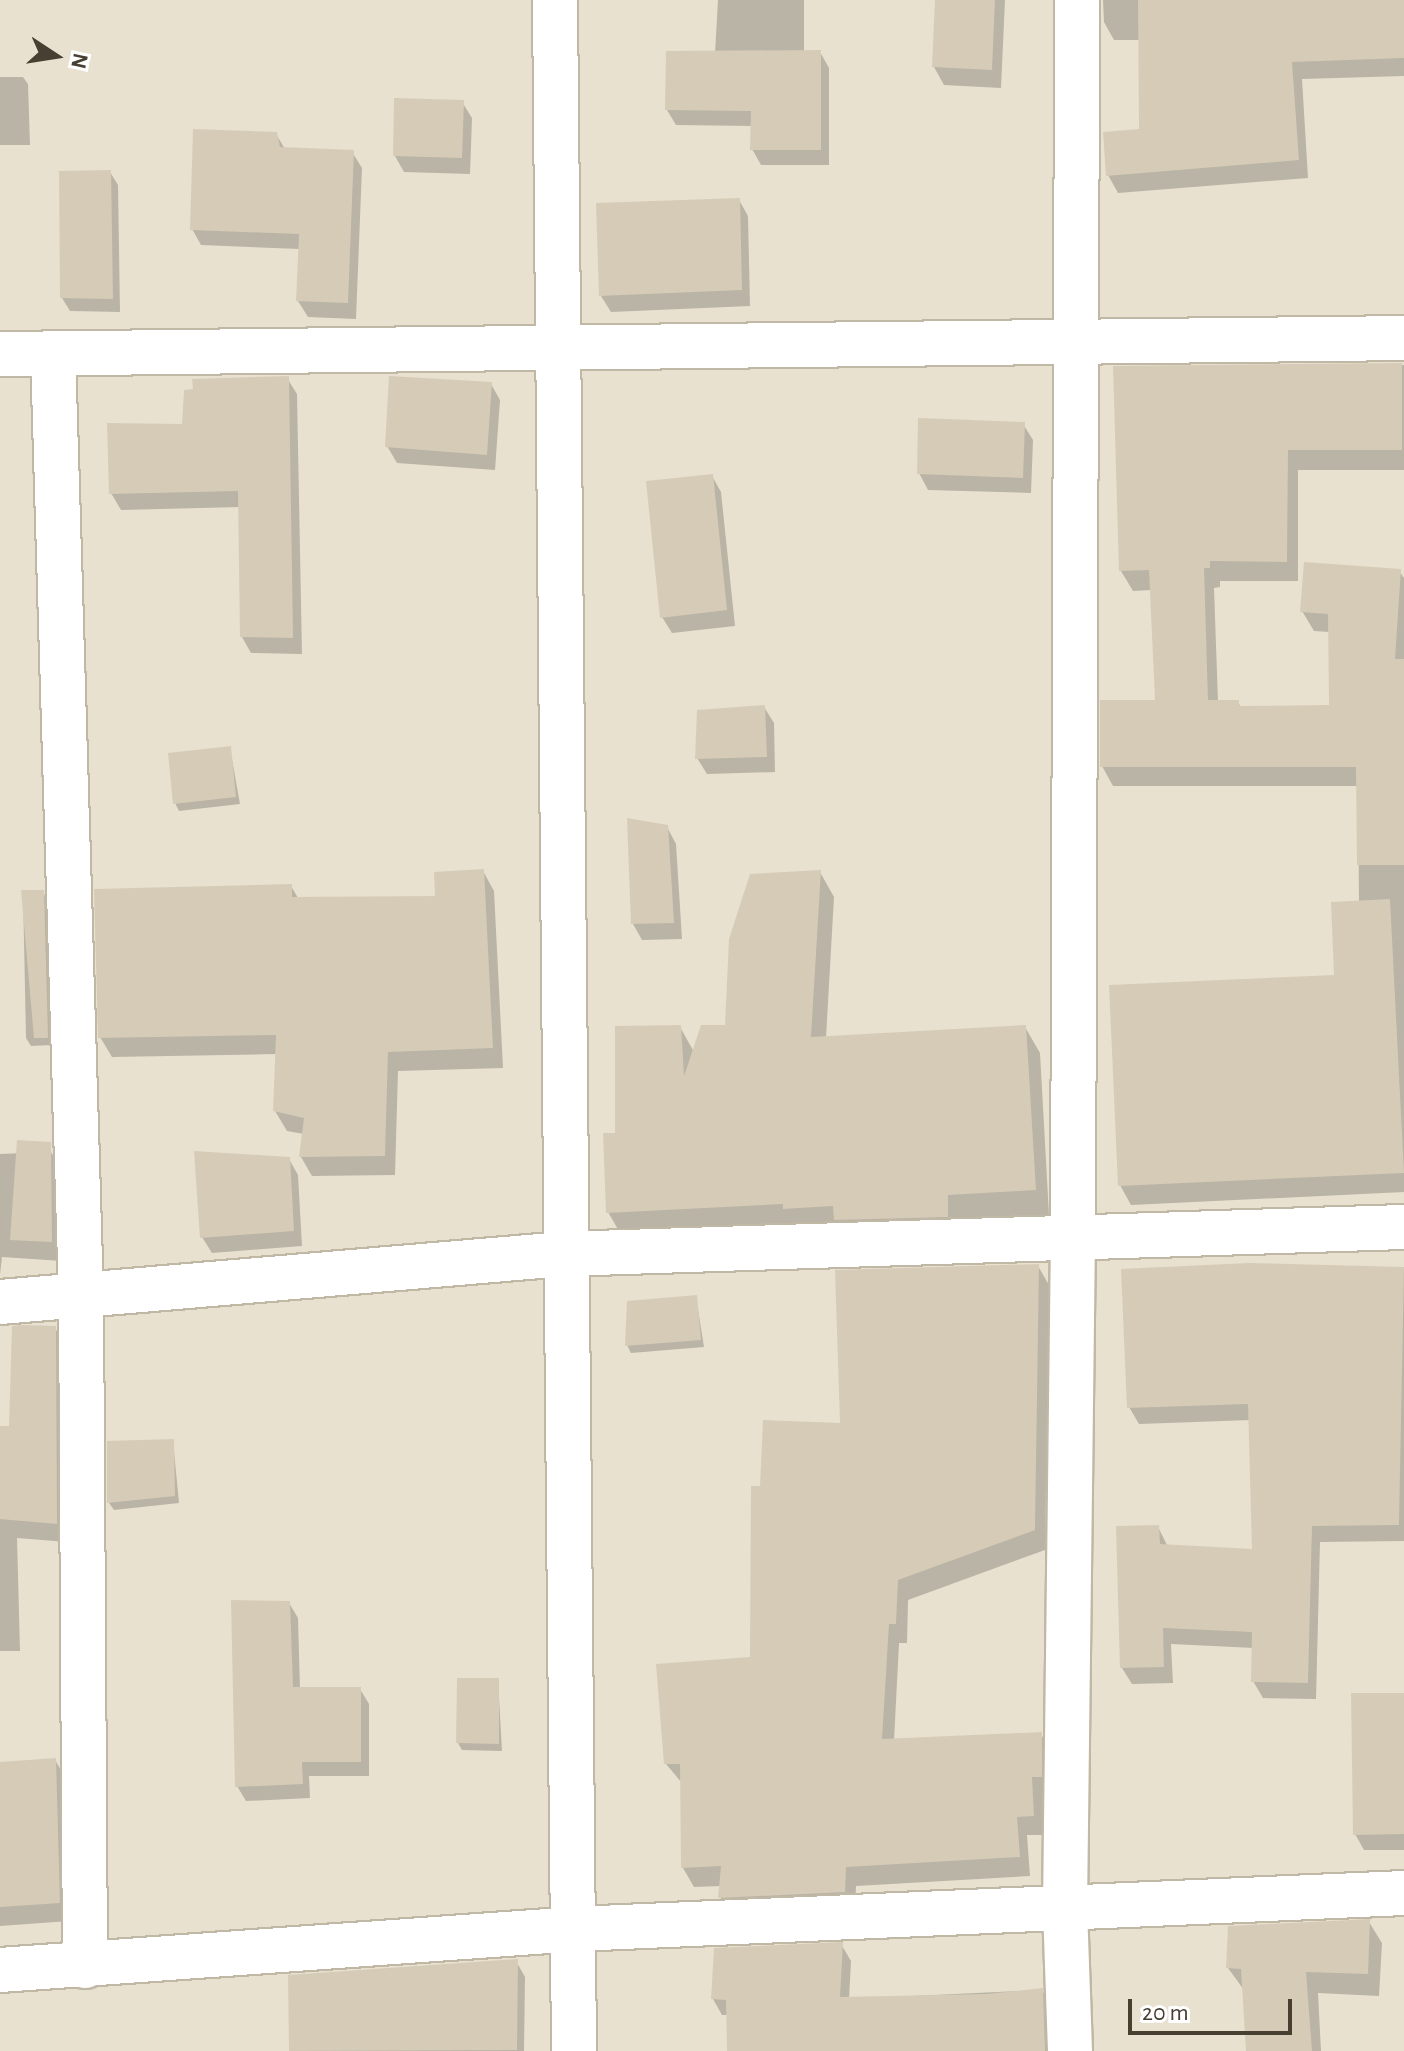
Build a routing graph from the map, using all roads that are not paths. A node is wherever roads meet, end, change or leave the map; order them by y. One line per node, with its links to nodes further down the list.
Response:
1 (555, 0): 5 (street)
2 (1077, 0): 4 (street)
3 (1404, 338): 4 (street)
4 (1078, 343): 5 (street); 9 (street)
5 (557, 350): 6 (street); 10 (street)
6 (53, 353): 7 (street); 11 (street)
7 (0, 354)
8 (1404, 1227): 9 (street)
9 (1073, 1238): 10 (street); 14 (street)
10 (563, 1254): 11 (street); 15 (street)
11 (81, 1296): 12 (street); 16 (street)
12 (0, 1302)
13 (1404, 1893): 14 (street)
14 (1065, 1909): 15 (street); 19 (street)
15 (576, 1929): 16 (street); 18 (street)
16 (85, 1966): 17 (street)
17 (0, 1970)
18 (574, 2051)
19 (1070, 2051)

